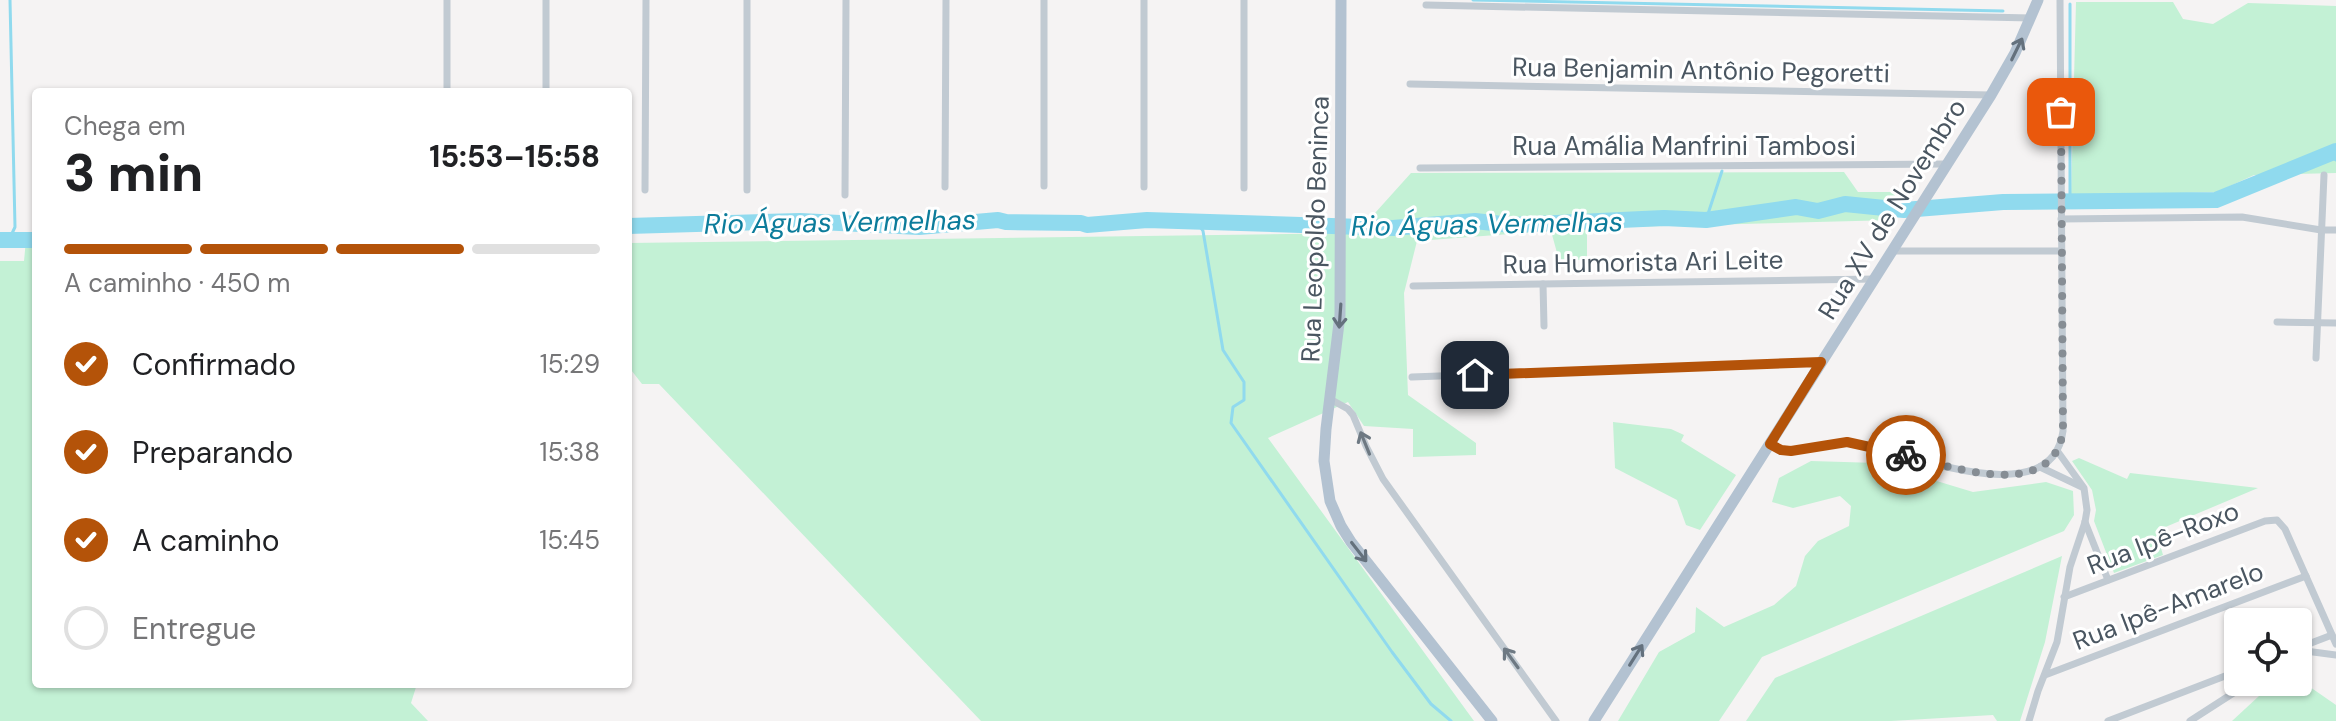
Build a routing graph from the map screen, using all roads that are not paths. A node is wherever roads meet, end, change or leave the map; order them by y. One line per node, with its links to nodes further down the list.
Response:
1 (447, 0): 16 (street)
2 (546, 0): 17 (street)
3 (646, 0): 26 (street)
4 (747, 0): 27 (street)
5 (846, 0): 28 (street)
6 (946, 0): 23 (street)
7 (1044, 0): 22 (street)
8 (1144, 0): 24 (street)
9 (1244, 0): 25 (street)
10 (1341, 0): 44 (main road, Rua Leopoldo Beninca, one-way to 44)
11 (2038, 0): 14 (main road, Rua XV de Novembro)
12 (2060, 0): 29 (street)
13 (1426, 5): 14 (street)
14 (2031, 18): 18 (main road, Rua XV de Novembro, one-way to 14)
15 (1410, 84): 18 (street, Rua Benjamin Antônio Pegoretti)
16 (447, 88)
17 (546, 88)
18 (1991, 95): 19 (main road, Rua XV de Novembro)
19 (1947, 164): 20 (street, Rua Amália Manfrini Tambosi); 32 (main road, Rua XV de Novembro)
20 (1420, 168)
21 (2324, 175): 30 (street)
22 (1044, 186)
23 (945, 187)
24 (1144, 187)
25 (1244, 188)
26 (645, 190)
27 (747, 190)
28 (845, 195)
29 (2061, 219): 30 (street); 33 (street)
30 (2321, 230): 31 (street); 38 (street)
31 (2336, 230)
32 (1892, 251): 33 (street); 34 (main road, Rua XV de Novembro)
33 (2062, 251): 46 (street)
34 (1874, 279): 35 (street, Rua Humorista Ari Leite); 42 (main road, Rua XV de Novembro)
35 (1543, 284): 36 (street, Rua Humorista Ari Leite); 40 (street)
36 (1413, 286)
37 (2277, 322): 38 (street)
38 (2318, 323): 39 (street); 41 (street)
39 (2336, 323)
40 (1544, 326)
41 (2316, 358)
42 (1821, 362): 43 (street); 45 (main road, Rua XV de Novembro)
43 (1412, 377)
44 (1330, 399): 61 (main road, one-way to 61); 62 (street, Rua Leopoldo Beninca, one-way to 44)
45 (1770, 444): 47 (street); 63 (main road, Rua XV de Novembro, one-way to 45)
46 (2058, 452): 47 (street); 48 (street)
47 (2040, 467): 48 (street)
48 (2084, 488): 49 (street)
49 (2085, 522): 51 (street); 52 (street)
50 (2306, 576): 51 (street, Rua Ipê-Roxo); 53 (street); 58 (street, Rua Ipê-Amarelo)
51 (2108, 580): 52 (street, Rua Ipê-Roxo)
52 (2064, 597): 58 (street)
53 (2332, 635): 54 (street); 55 (street)
54 (2312, 643)
55 (2336, 644)
56 (2312, 651): 57 (street)
57 (2336, 655)
58 (2045, 675): 64 (street)
59 (2224, 677): 65 (street)
60 (2229, 696): 66 (street)
61 (1492, 721)
62 (1556, 721)
63 (1594, 721)
64 (2029, 721)
65 (2108, 721)
66 (2190, 721)

